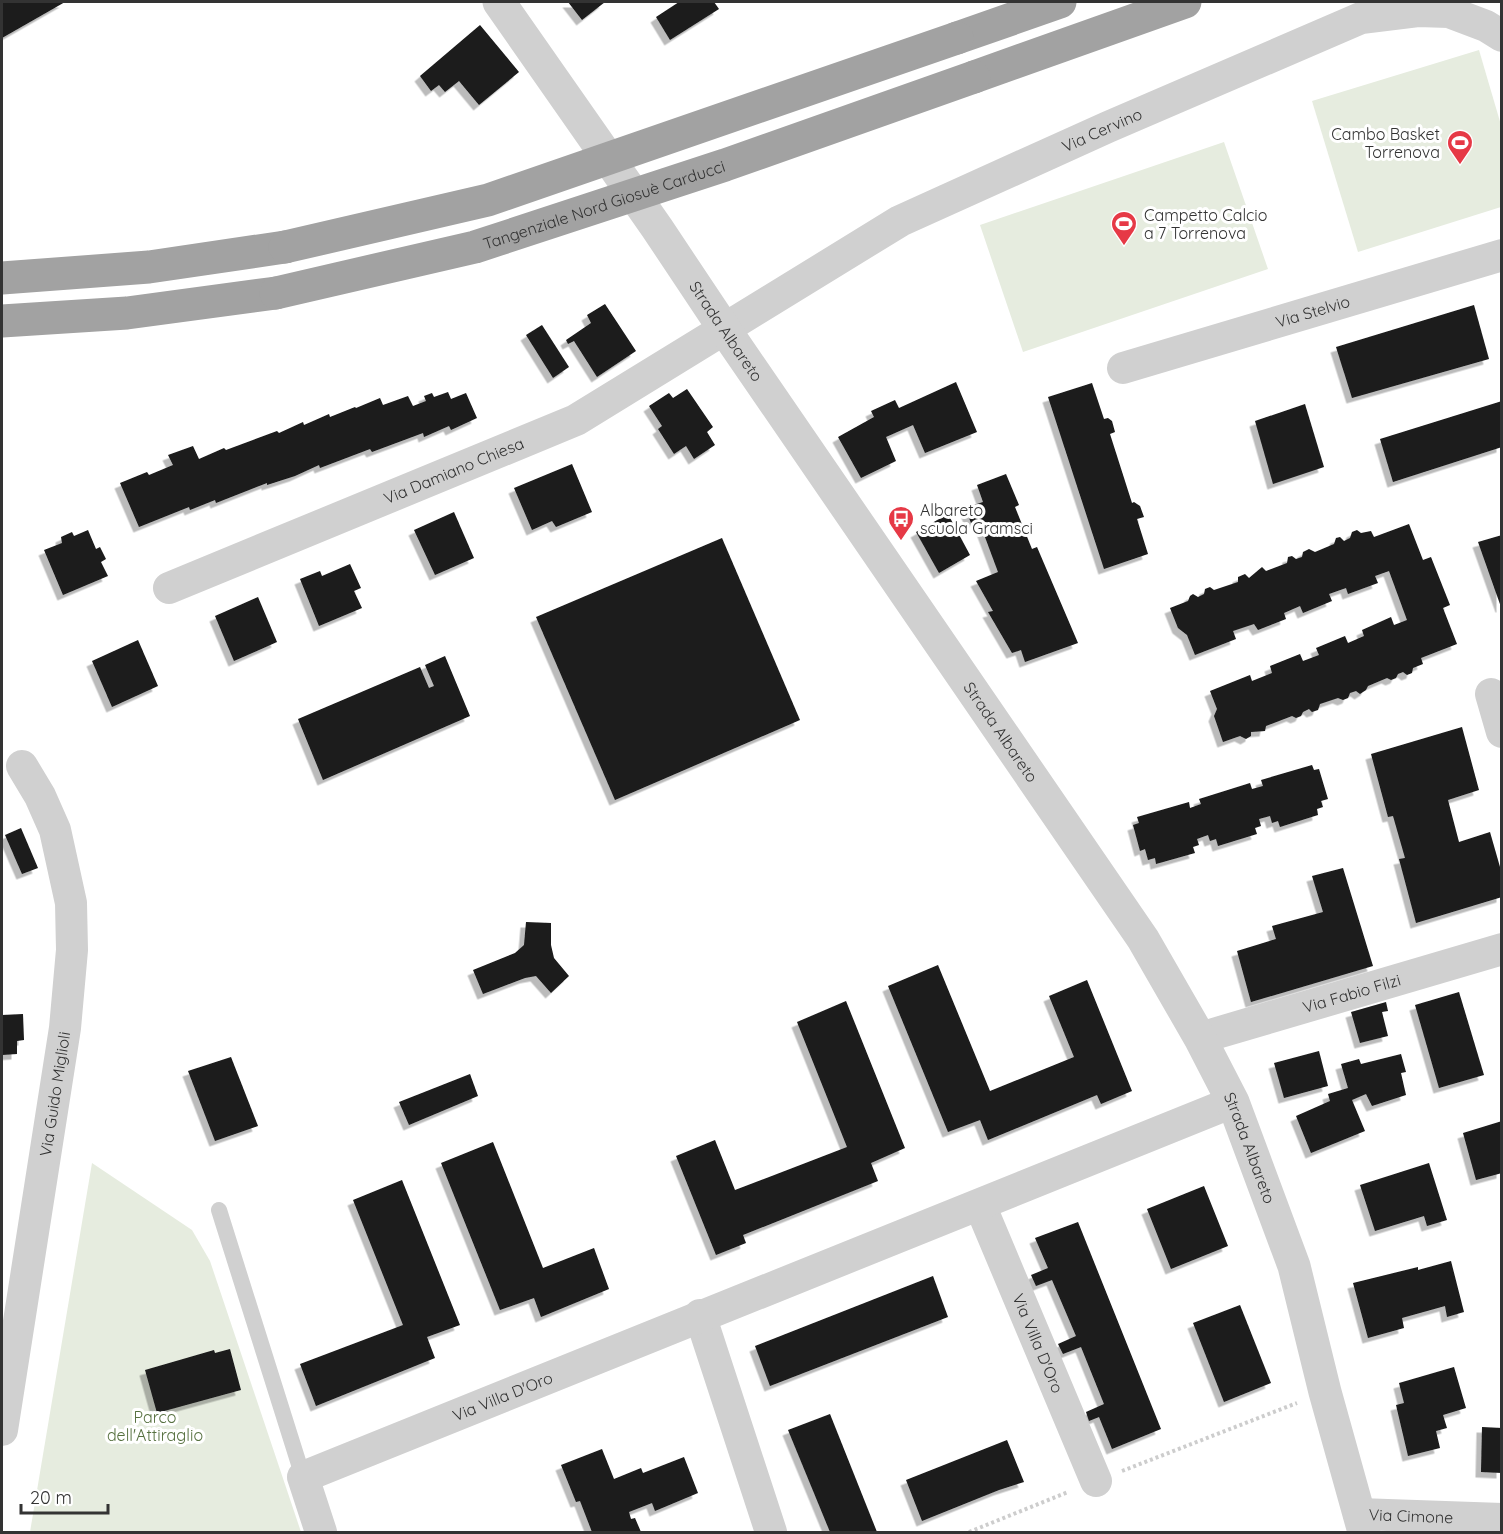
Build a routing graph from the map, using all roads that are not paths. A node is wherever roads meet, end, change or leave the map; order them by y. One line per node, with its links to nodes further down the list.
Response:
1 (499, 2): 8 (street, Strada Albareto)
2 (1060, 2): 6 (highway, bridge)
3 (1185, 2): 7 (highway, Tangenziale Nord Giosuè Carducci, bridge)
4 (1502, 36): 8 (street, Via Cervino)
5 (1502, 255): 9 (street, Via Stelvio)
6 (2, 279)
7 (2, 321)
8 (725, 330): 10 (street, Via Damiano Chiesa); 15 (street, Strada Albareto)
9 (1123, 368)
10 (169, 588)
11 (1491, 694): 12 (street)
12 (1502, 732)
13 (22, 766): 20 (street, Via Guido Miglioli)
14 (1502, 949): 15 (street, Via Fabio Filzi)
15 (1200, 1038): 16 (street, Strada Albareto)
16 (1233, 1102): 17 (street, Via Villa D'Oro); 24 (street, Strada Albareto)
17 (980, 1205): 19 (street, Via Villa D'Oro); 22 (street, Via Villa D'Oro)
18 (219, 1210): 21 (lane)
19 (700, 1315): 21 (street, Via Villa D'Oro); 26 (street)
20 (2, 1430)
21 (303, 1477): 25 (street)
22 (1096, 1481)
23 (1502, 1519): 24 (street, Via Cimone)
24 (1361, 1523)
25 (321, 1533)
26 (771, 1533)

